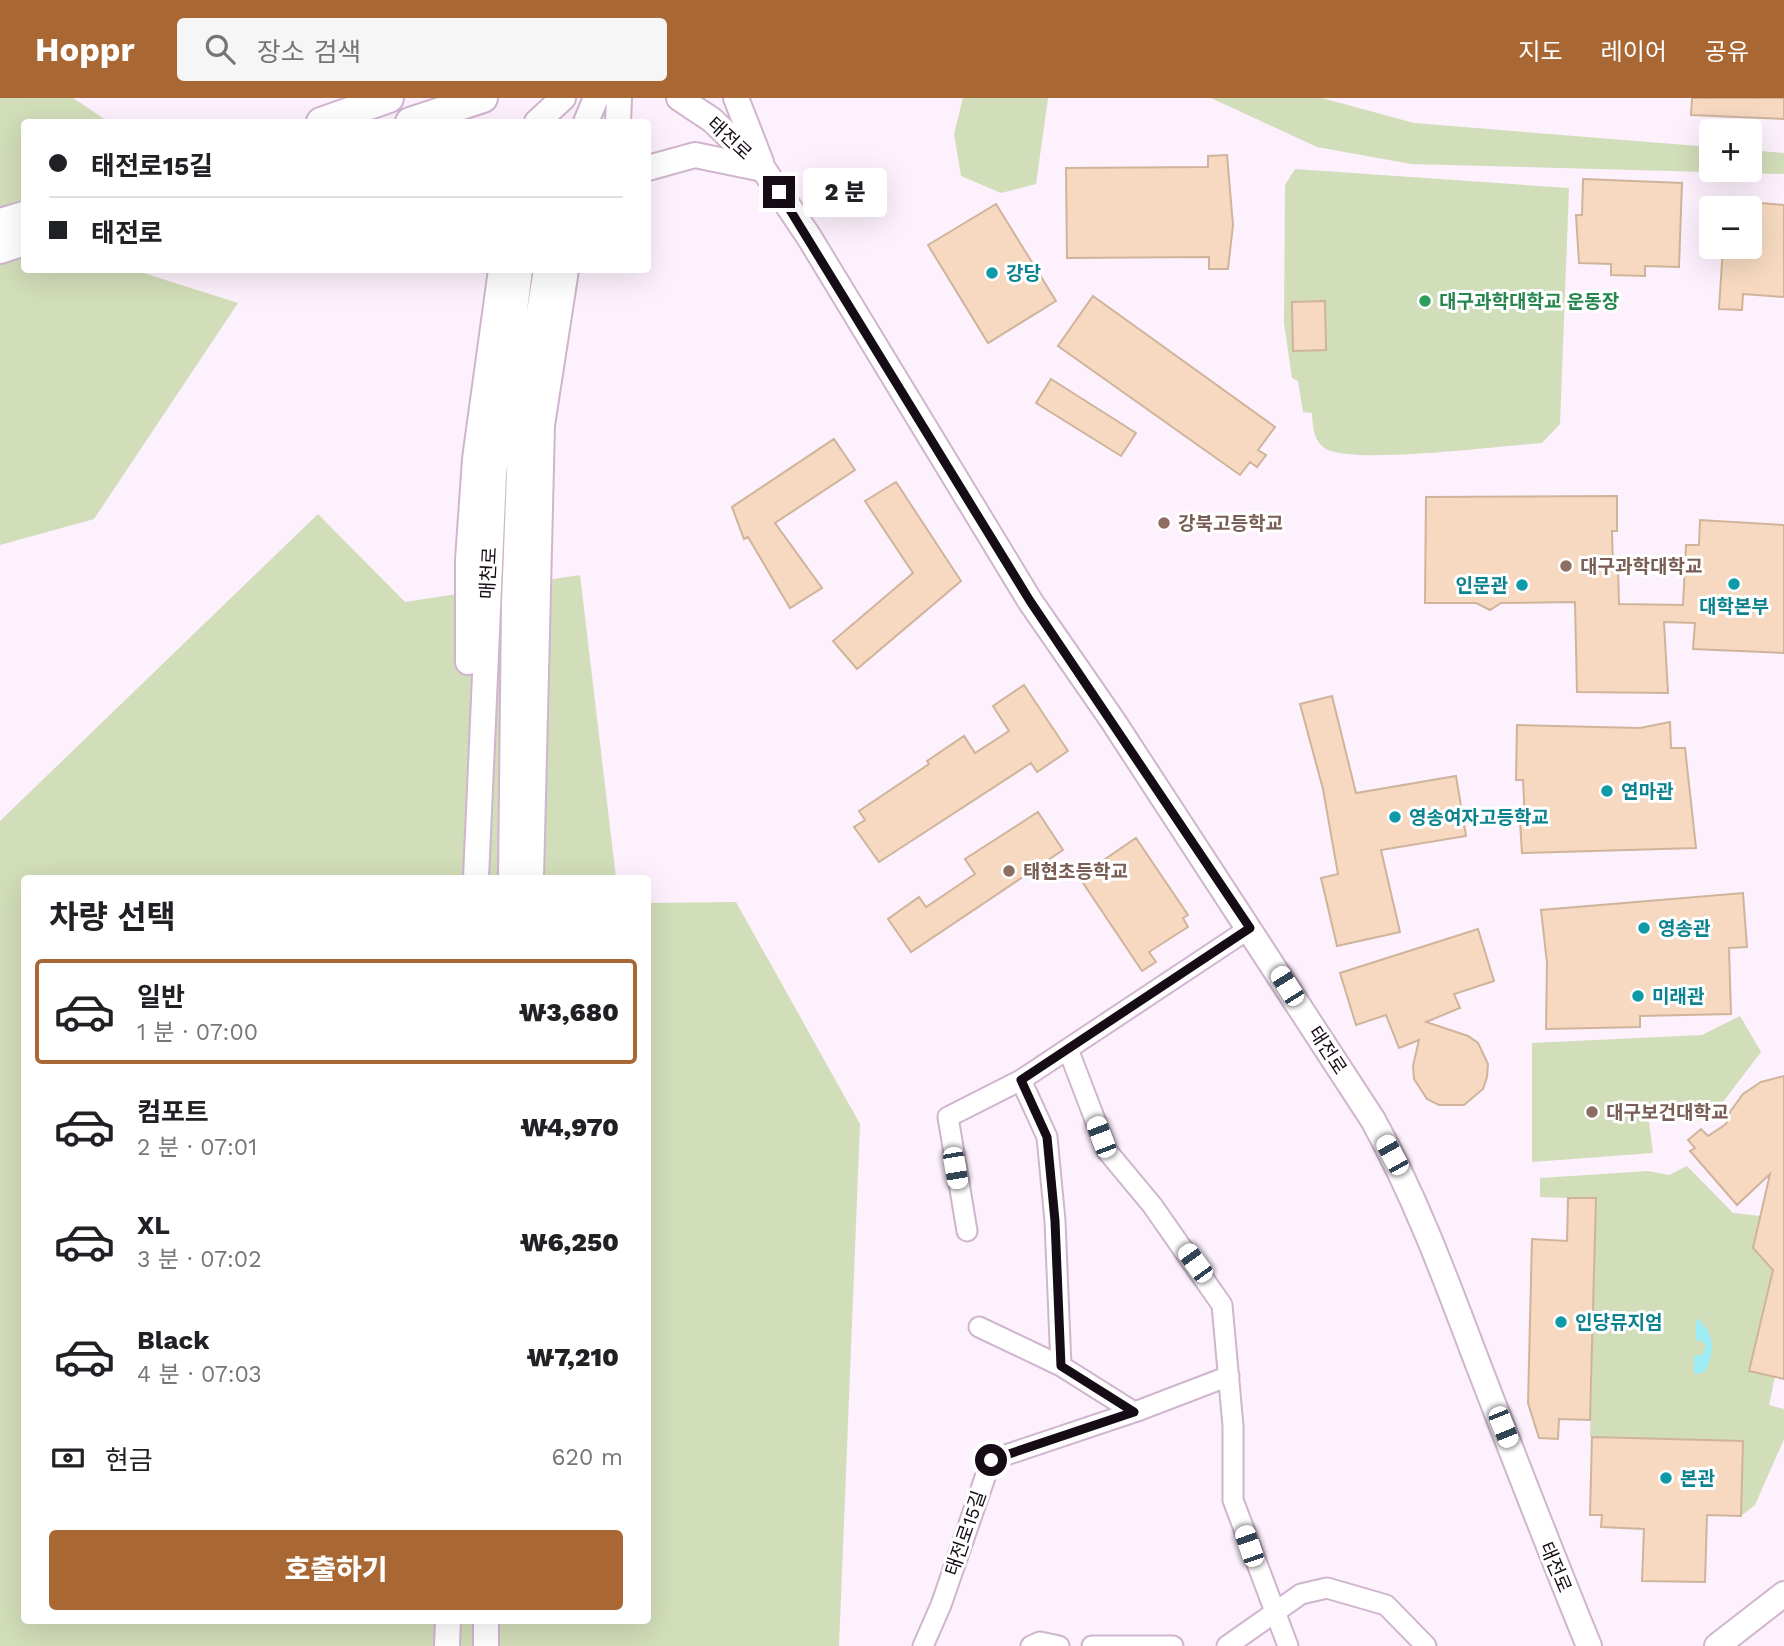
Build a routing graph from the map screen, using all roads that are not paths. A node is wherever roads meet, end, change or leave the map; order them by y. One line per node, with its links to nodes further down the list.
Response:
1 (389, 98): 9 (highway)
2 (483, 98): 10 (highway)
3 (563, 98): 11 (main road)
4 (569, 98): 12 (main road)
5 (596, 98): 13 (main road)
6 (619, 98): 14 (main road)
7 (679, 98): 16 (main road, 태전로)
8 (736, 98): 16 (main road)
9 (330, 119)
10 (419, 119)
11 (540, 119)
12 (560, 119)
13 (587, 119)
14 (618, 119)
15 (651, 167): 16 (main road)
16 (764, 170): 30 (main road, 태전로)
17 (21, 217): 18 (highway)
18 (0, 223)
19 (21, 242): 20 (highway)
20 (0, 249)
21 (500, 273): 26 (main road)
22 (520, 273): 25 (main road, 매천로)
23 (546, 273): 25 (main road)
24 (566, 273): 29 (main road)
25 (510, 421): 27 (main road, 매천로); 28 (main road, 매천로)
26 (464, 875)
27 (476, 875)
28 (511, 875)
29 (531, 875)
30 (1250, 928): 31 (street); 52 (main road, 태전로)
31 (1068, 1049): 32 (street); 36 (street)
32 (1021, 1080): 33 (street); 35 (street)
33 (967, 1231)
34 (979, 1327): 35 (street)
35 (1061, 1366): 37 (street)
36 (1230, 1376): 37 (street, 태전로15길); 39 (street)
37 (1134, 1412): 44 (street, 태전로15길)
38 (1784, 1594): 53 (main road)
39 (1274, 1615): 49 (street); 50 (street); 51 (street)
40 (448, 1624): 42 (main road)
41 (486, 1624): 43 (main road)
42 (447, 1646)
43 (485, 1646)
44 (923, 1646)
45 (1031, 1646): 46 (street)
46 (1059, 1646)
47 (1092, 1646): 48 (street)
48 (1173, 1646)
49 (1227, 1646)
50 (1288, 1646)
51 (1426, 1646)
52 (1590, 1646)
53 (1717, 1646)

